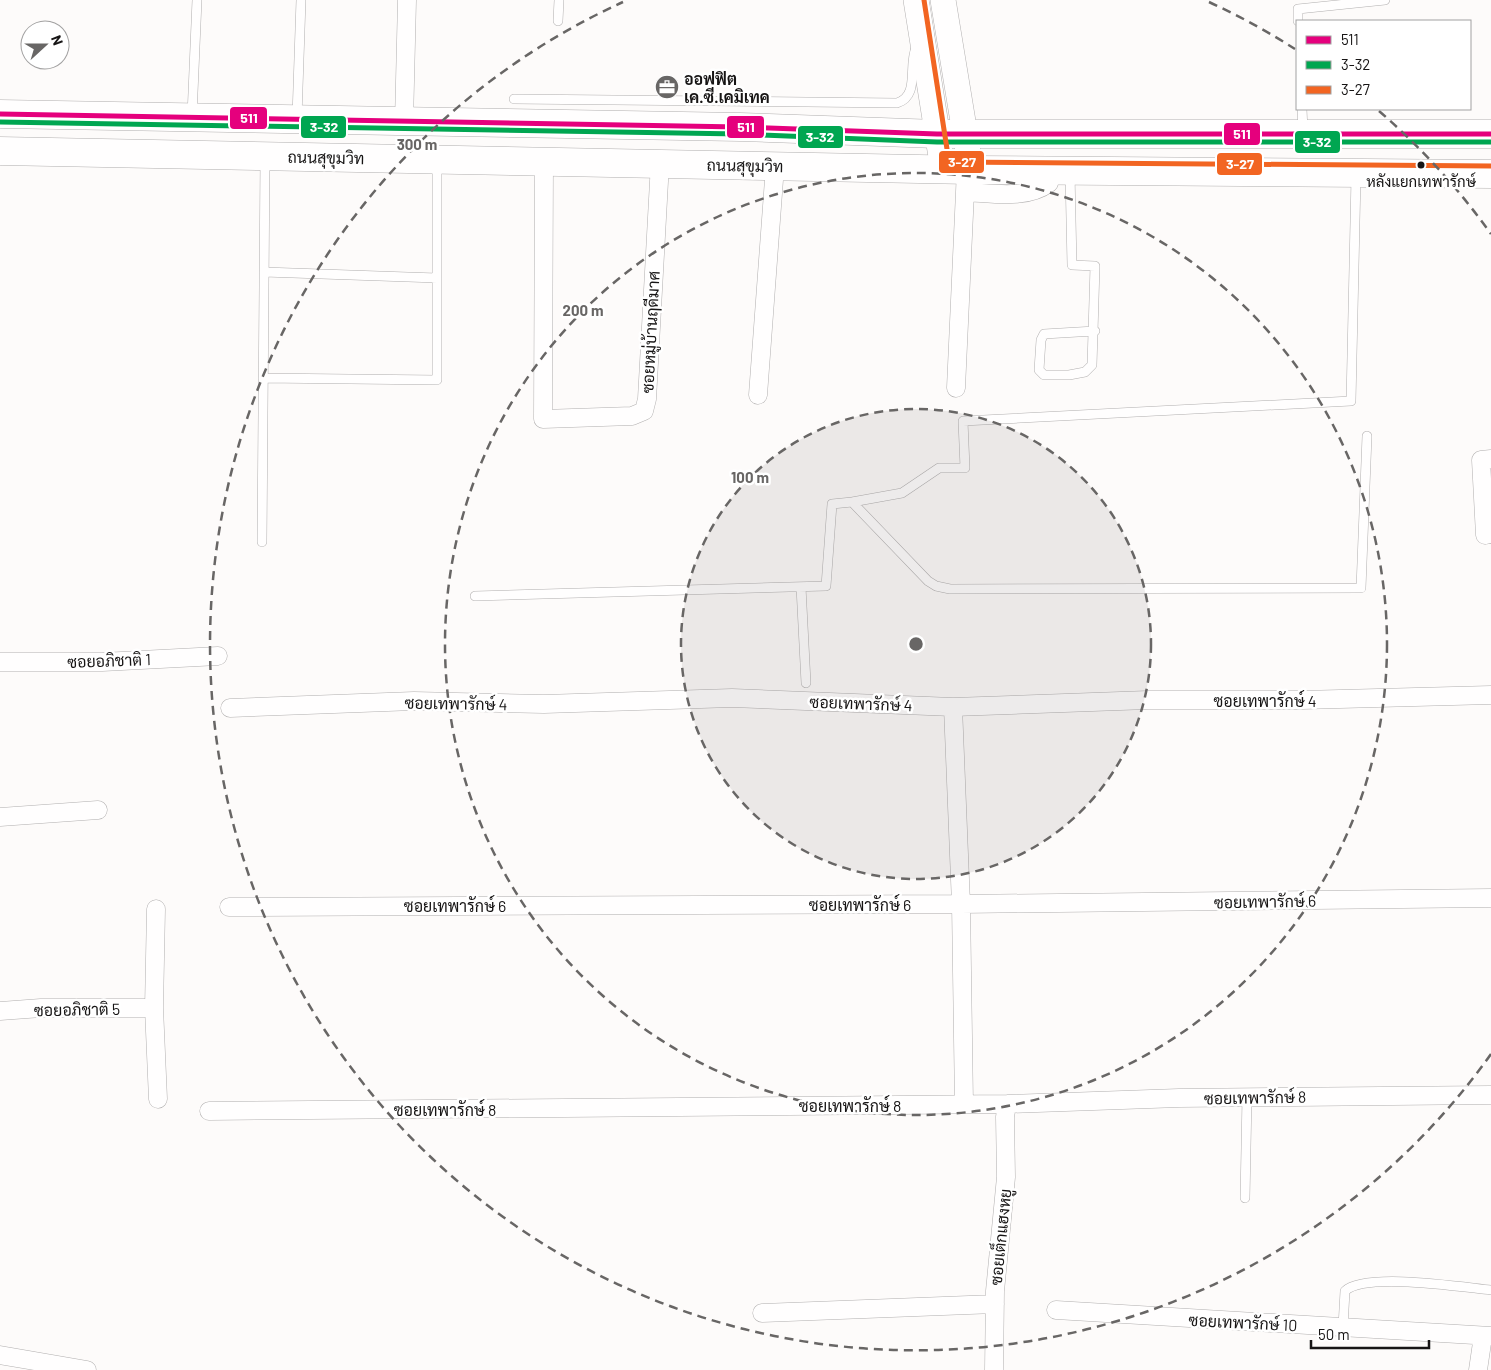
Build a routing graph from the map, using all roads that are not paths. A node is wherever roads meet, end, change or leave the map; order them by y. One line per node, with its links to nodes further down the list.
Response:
1 (197, 0): 13 (lane)
2 (301, 0): 14 (lane)
3 (408, 0): 16 (street)
4 (559, 0): 8 (lane)
5 (916, 0): 10 (main road)
6 (943, 0): 17 (main road)
7 (1385, 0): 9 (lane)
8 (558, 20)
9 (1298, 20)
10 (922, 40): 11 (lane); 18 (main road)
11 (514, 99)
12 (0, 114): 13 (highway)
13 (192, 118): 14 (highway)
14 (296, 120): 16 (highway)
15 (1303, 121): 17 (highway); 19 (highway)
16 (404, 122): 18 (highway)
17 (965, 133): 18 (highway); 29 (main road)
18 (937, 134): 29 (main road)
19 (1491, 134)
20 (0, 151): 21 (highway, ถนนสุขุมวิท)
21 (265, 156): 22 (highway, ถนนสุขุมวิท); 30 (lane)
22 (437, 159): 23 (highway, ถนนสุขุมวิท); 31 (lane)
23 (544, 161): 24 (highway, ถนนสุขุมวิท); 24 (street, ซอยหมู่บ้านฤดีมาศ)
24 (660, 163): 25 (highway, ถนนสุขุมวิท)
25 (775, 166): 29 (highway, ถนนสุขุมวิท); 35 (street)
26 (1061, 170): 27 (highway, ถนนสุขุมวิท); 29 (highway, ถนนสุขุมวิท); 32 (lane)
27 (1356, 171): 28 (highway, ถนนสุขุมวิท); 38 (lane)
28 (1491, 174)
29 (961, 175): 34 (street)
30 (264, 272): 31 (lane); 33 (lane)
31 (437, 278): 33 (lane)
32 (1095, 331): 32 (lane)
33 (263, 378): 40 (lane)
34 (956, 388)
35 (758, 395)
36 (1367, 436): 38 (lane)
37 (1491, 459): 39 (street)
38 (852, 502): 41 (lane)
39 (1491, 534)
40 (262, 542)
41 (801, 587): 42 (lane); 45 (lane)
42 (475, 596)
43 (218, 656): 44 (street, ซอยอภิชาติ 1)
44 (0, 662)
45 (806, 683)
46 (1491, 695): 47 (street, ซอยเทพารักษ์ 4)
47 (953, 707): 48 (street, ซอยเทพารักษ์ 4); 52 (street)
48 (230, 708)
49 (98, 810): 50 (street)
50 (0, 817)
51 (1491, 898): 52 (street, ซอยเทพารักษ์ 6)
52 (961, 904): 53 (street, ซอยเทพารักษ์ 6); 60 (street)
53 (230, 907)
54 (156, 910): 55 (street)
55 (154, 1008): 56 (street, ซอยอภิชาติ 5); 59 (street)
56 (0, 1011)
57 (1491, 1095): 58 (street, ซอยเทพารักษ์ 8)
58 (1247, 1097): 61 (street, ซอยเทพารักษ์ 8); 63 (lane)
59 (158, 1099)
60 (964, 1104): 61 (street, ซอยเทพารักษ์ 8); 62 (street, ซอยเทพารักษ์ 8)
61 (1008, 1104): 65 (street, ซอยเต็กแฮงหยู)
62 (209, 1111)
63 (1245, 1198)
64 (1491, 1290): 68 (lane)
65 (995, 1304): 67 (street); 73 (street, ซอยเต็กแฮงหยู)
66 (1056, 1310): 68 (street, ซอยเทพารักษ์ 10)
67 (762, 1313)
68 (1343, 1327): 69 (street, ซอยเทพารักษ์ 10)
69 (1487, 1336): 74 (street)
70 (0, 1355): 71 (street)
71 (68, 1368): 72 (street)
72 (87, 1370)
73 (994, 1370)
74 (1478, 1370)

